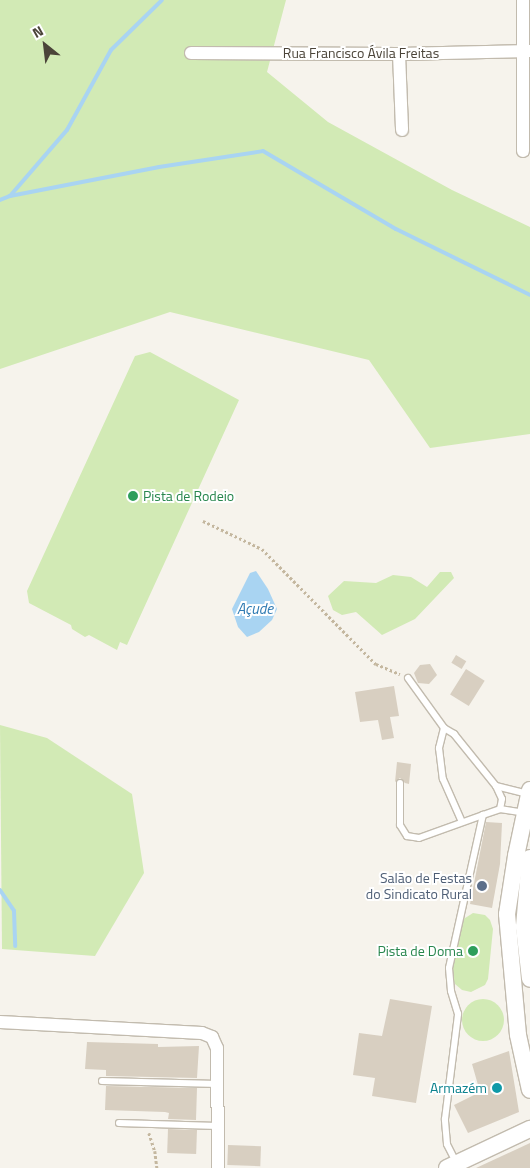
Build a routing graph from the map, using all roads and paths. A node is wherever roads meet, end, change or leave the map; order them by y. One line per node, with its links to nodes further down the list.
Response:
1 (523, 0): 2 (street)
2 (526, 51): 4 (street, Rua Francisco Ávila Freitas); 6 (street)
3 (191, 53): 4 (street, Rua Francisco Ávila Freitas)
4 (399, 54): 5 (street)
5 (402, 130)
6 (523, 151)
7 (203, 520): 8 (path)
8 (408, 678): 9 (lane)
9 (444, 728): 11 (lane); 16 (lane)
10 (400, 783): 16 (lane)
11 (496, 786): 12 (lane); 13 (lane)
12 (529, 792): 14 (street)
13 (500, 808): 14 (lane); 15 (lane)
14 (528, 814): 18 (street)
15 (483, 815): 16 (lane); 30 (lane)
16 (462, 822)
17 (530, 858): 19 (street)
18 (508, 926): 19 (street); 22 (street)
19 (527, 928): 20 (street)
20 (530, 980)
21 (0, 1022): 24 (street)
22 (524, 1034): 25 (street)
23 (102, 1082): 24 (lane)
24 (219, 1084): 28 (street)
25 (530, 1090)
26 (119, 1123): 27 (lane)
27 (142, 1124): 28 (lane); 31 (path)
28 (218, 1126): 32 (street)
29 (530, 1129): 30 (street)
30 (452, 1166)
31 (157, 1168)
32 (218, 1168)

